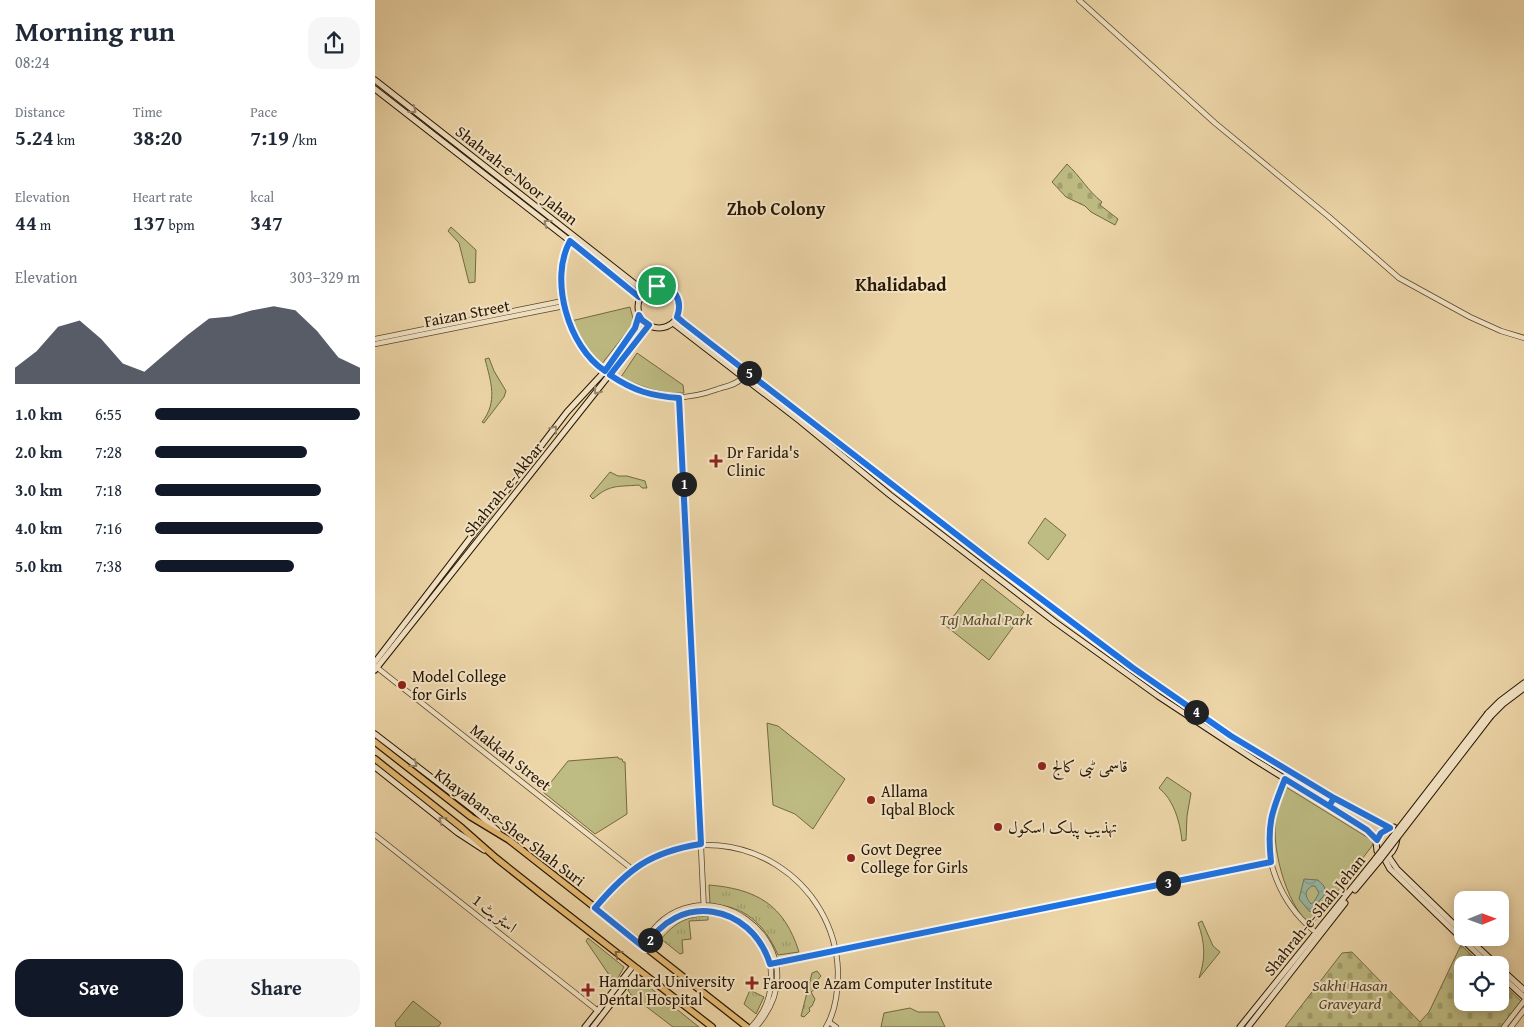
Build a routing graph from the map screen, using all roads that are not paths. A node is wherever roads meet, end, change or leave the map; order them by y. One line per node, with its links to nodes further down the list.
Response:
1 (1079, 0): 14 (street)
2 (375, 80): 4 (main road, Shahrah-e-Noor Jahan, one-way to 4)
3 (375, 89): 5 (main road, Shahrah-e-Noor Jahan)
4 (504, 181): 5 (main road); 7 (main road, Shahrah-e-Noor Jahan)
5 (500, 187): 6 (main road, Shahrah-e-Noor Jahan, one-way to 5)
6 (570, 241): 8 (main road, Shahrah-e-Noor Jahan); 9 (street)
7 (644, 291): 8 (main road); 11 (main road)
8 (639, 297): 10 (main road)
9 (564, 304): 15 (street, Faizan Street); 16 (street, Faizan Street); 17 (street)
10 (639, 315): 13 (main road); 17 (main road, Shahrah-e-Akbar)
11 (677, 317): 12 (main road); 20 (main road)
12 (673, 323): 13 (main road); 18 (main road)
13 (649, 325): 17 (main road, Shahrah-e-Akbar)
14 (1524, 338)
15 (375, 339)
16 (375, 344)
17 (608, 373): 19 (street); 24 (main road, Shahrah-e-Akbar, one-way to 24); 24 (main road, Shahrah-e-Akbar, one-way to 17)
18 (742, 378): 19 (street); 21 (main road)
19 (679, 398): 42 (street)
20 (958, 535): 21 (main road); 22 (main road)
21 (952, 542): 23 (main road)
22 (1077, 626): 23 (main road); 26 (main road)
23 (1072, 634): 28 (main road)
24 (375, 666): 46 (street, Makkah Street)
25 (1524, 683): 61 (main road, Shahrah-e-Shah Jehan, bridge)
26 (1163, 688): 28 (main road); 29 (main road)
27 (1524, 688): 61 (main road, Shahrah-e-Shah Jehan, bridge)
28 (1158, 696): 30 (main road)
29 (1212, 723): 30 (main road); 36 (main road)
30 (1208, 730): 35 (main road)
31 (375, 732): 32 (main road)
32 (378, 740): 40 (main road, one-way to 40); 40 (main road, Khayaban-e-Sher Shah Suri)
33 (375, 759): 44 (main road, Khayaban-e-Sher Shah Suri)
34 (375, 767): 44 (main road, one-way to 34)
35 (1285, 779): 37 (main road); 45 (street)
36 (1334, 798): 37 (main road); 38 (main road)
37 (1329, 806): 41 (main road)
38 (1390, 828): 41 (main road); 43 (main road)
39 (375, 835): 65 (street, اسٹریٹ 1)
40 (509, 840): 47 (main road, Khayaban-e-Sher Shah Suri)
41 (1377, 840): 43 (main road)
42 (701, 844): 46 (street); 48 (street); 53 (street)
43 (1386, 857): 49 (main road); 54 (main road)
44 (497, 858): 57 (main road, Khayaban-e-Sher Shah Suri, one-way to 44)
45 (1271, 862): 50 (street); 53 (street)
46 (632, 869): 47 (street)
47 (595, 908): 52 (main road, Khayaban-e-Sher Shah Suri)
48 (704, 908): 52 (street); 56 (street)
49 (1454, 924)
50 (1313, 930)
51 (1477, 946): 55 (main road)
52 (643, 947): 70 (main road, Khayaban-e-Sher Shah Suri)
53 (836, 950): 56 (street); 66 (street)
54 (1480, 956)
55 (1487, 956)
56 (773, 963): 70 (street); 71 (street)
57 (635, 968): 65 (main road); 68 (main road); 69 (main road, Khayaban-e-Sher Shah Suri)
58 (1509, 976): 60 (main road)
59 (1509, 983): 62 (main road)
60 (1524, 990)
61 (1267, 997): 74 (main road, Shahrah-e-Shah Jehan); 75 (main road, Shahrah-e-Shah Jehan)
62 (1524, 997)
63 (1524, 1001): 76 (street)
64 (1524, 1010): 77 (street)
65 (598, 1011): 67 (main road)
66 (829, 1022): 72 (street); 73 (street)
67 (585, 1027)
68 (593, 1027)
69 (712, 1027)
70 (749, 1027)
71 (756, 1027)
72 (826, 1027)
73 (836, 1027)
74 (1239, 1027)
75 (1248, 1027)
76 (1504, 1027)
77 (1511, 1027)

